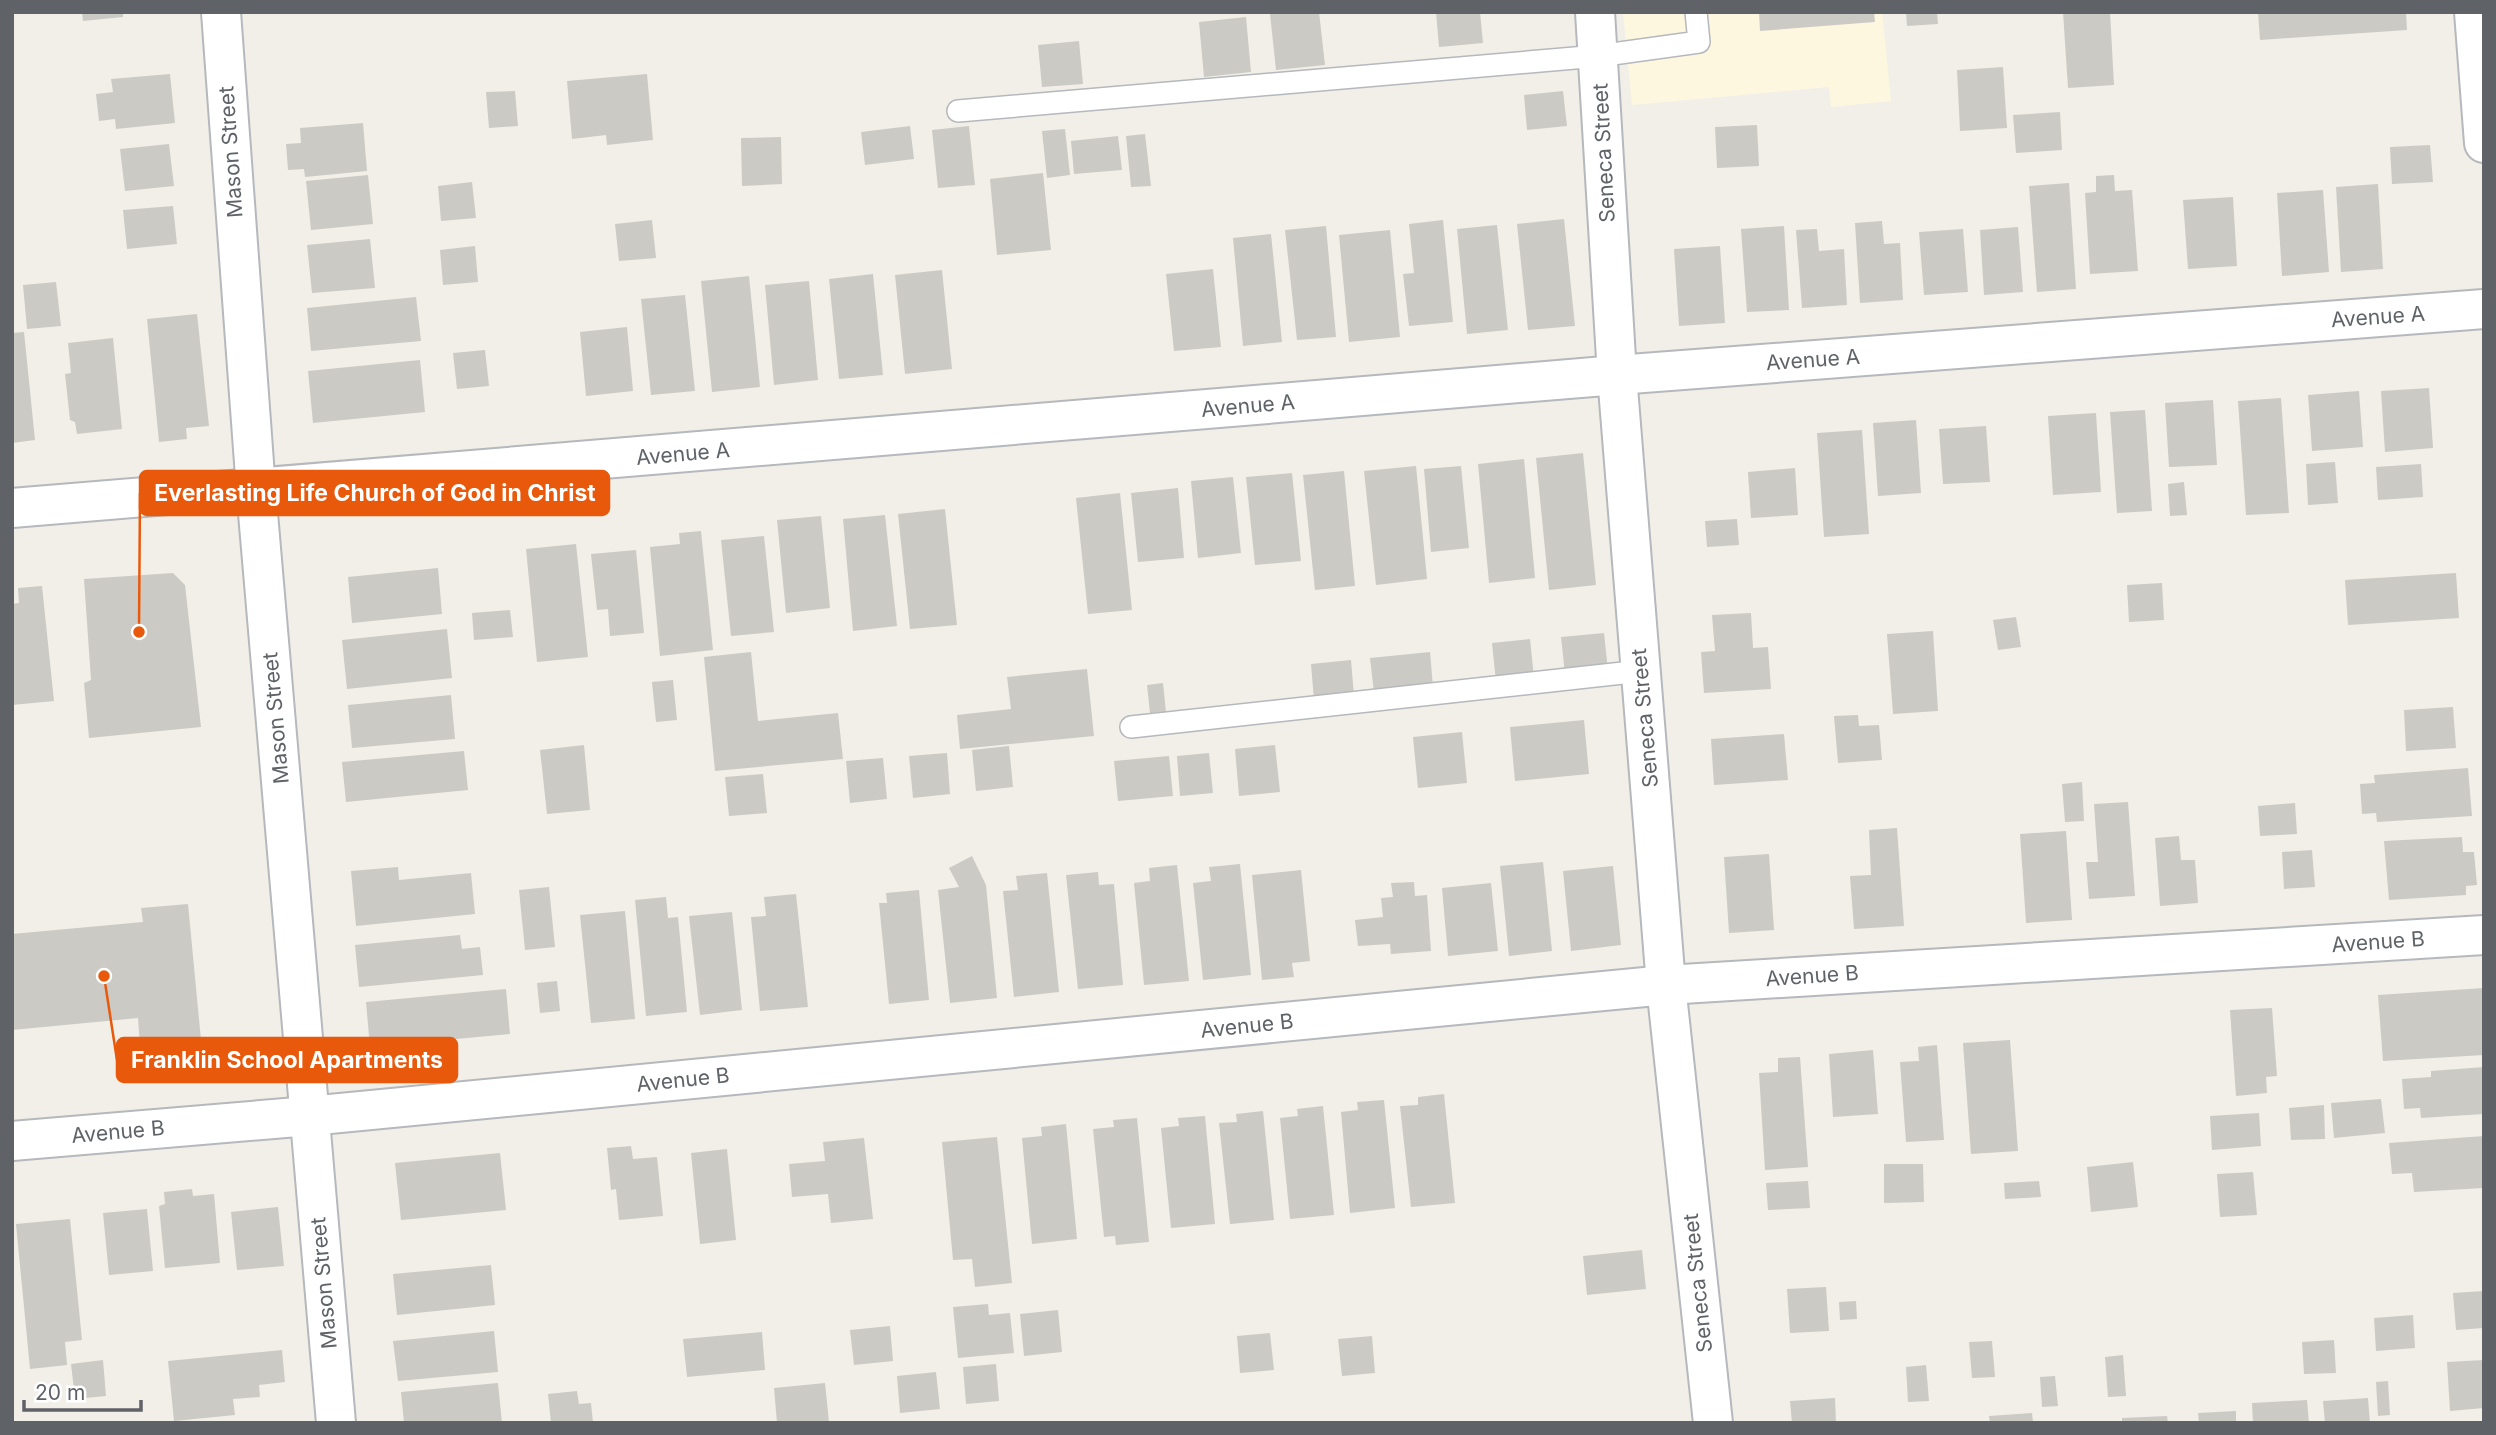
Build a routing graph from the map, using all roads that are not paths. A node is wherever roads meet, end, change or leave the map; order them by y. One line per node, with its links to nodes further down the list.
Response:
1 (221, 12): 10 (street, Mason Street)
2 (1595, 12): 5 (street, Seneca Street)
3 (1696, 12): 5 (lane)
4 (2474, 12): 7 (street)
5 (1598, 56): 6 (lane); 9 (street, Seneca Street)
6 (958, 111)
7 (2484, 143)
8 (2484, 309): 9 (street, Avenue A)
9 (1617, 375): 10 (street, Avenue A); 12 (street, Seneca Street)
10 (256, 490): 11 (street, Avenue A); 16 (street, Mason Street)
11 (12, 508)
12 (1641, 671): 13 (lane); 15 (street, Seneca Street)
13 (1131, 727)
14 (2484, 935): 15 (street, Avenue B)
15 (1666, 985): 16 (street, Avenue B); 19 (street, Seneca Street)
16 (309, 1116): 17 (street, Avenue B); 18 (street, Mason Street)
17 (12, 1141)
18 (336, 1423)
19 (1713, 1423)

